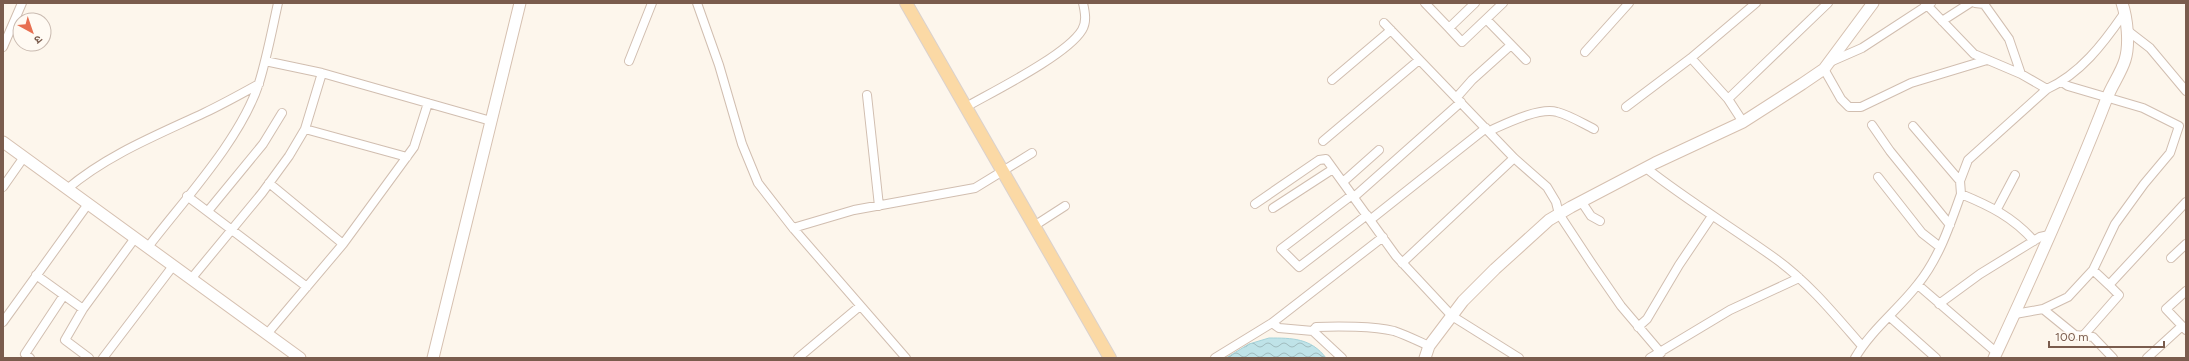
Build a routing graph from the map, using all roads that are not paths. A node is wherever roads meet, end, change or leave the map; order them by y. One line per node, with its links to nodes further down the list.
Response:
1 (22, 3): 27 (street)
2 (278, 3): 33 (street)
3 (520, 3): 51 (main road)
4 (652, 3): 34 (street)
5 (697, 3): 94 (street)
6 (906, 3): 49 (main road)
7 (1083, 3): 49 (street)
8 (1425, 3): 23 (street)
9 (1475, 3): 23 (street)
10 (1503, 3): 20 (street)
11 (1629, 3): 28 (street)
12 (1756, 3): 29 (street)
13 (1828, 3): 45 (street)
14 (1873, 3): 35 (main road)
15 (1970, 3): 21 (street)
16 (1975, 3): 37 (street)
17 (2122, 3): 19 (main road)
18 (1928, 4): 21 (street); 35 (street)
19 (2124, 15): 25 (main road); 39 (street)
20 (1487, 20): 23 (street); 26 (street)
21 (1942, 21): 32 (street)
22 (1384, 23): 24 (street)
23 (1449, 28)
24 (1391, 30): 30 (street); 38 (street)
25 (2128, 31): 42 (street); 44 (main road)
26 (1511, 45): 31 (street); 46 (street)
27 (3, 48)
28 (1585, 52)
29 (1691, 58): 45 (street); 48 (street)
30 (1419, 60): 46 (street); 59 (street)
31 (1526, 60)
32 (1987, 60): 35 (street); 37 (street)
33 (265, 61): 36 (street); 40 (street)
34 (629, 61)
35 (1827, 66): 52 (main road)
36 (322, 73): 47 (street); 56 (street)
37 (2021, 74): 41 (street)
38 (1332, 80)
39 (2062, 82): 41 (street); 44 (street)
40 (259, 84): 75 (street); 77 (street)
41 (2047, 88): 71 (street)
42 (2186, 92)
43 (867, 95): 83 (street)
44 (2107, 97): 55 (street); 96 (main road)
45 (1728, 99): 52 (street)
46 (1459, 100): 57 (street); 78 (street)
47 (428, 103): 51 (street); 64 (street)
48 (1626, 107)
49 (966, 108): 68 (main road)
50 (282, 113): 87 (street)
51 (491, 121): 138 (main road)
52 (1743, 122): 66 (main road)
53 (1872, 125): 92 (street)
54 (1913, 126): 71 (street)
55 (2182, 127): 107 (street)
56 (305, 129): 64 (street); 73 (street)
57 (1487, 129): 58 (street); 65 (street); 90 (street)
58 (1594, 129)
59 (1323, 141)
60 (3, 142): 63 (main road)
61 (1379, 150): 72 (street)
62 (1032, 152): 68 (street)
63 (24, 157): 74 (street); 75 (main road)
64 (407, 157): 100 (street)
65 (1514, 158): 88 (street); 105 (street)
66 (1646, 168): 79 (main road); 89 (street)
67 (1333, 169): 72 (street); 82 (street); 85 (street)
68 (1002, 170): 83 (street); 93 (main road)
69 (2015, 175): 86 (street)
70 (1878, 177): 103 (street)
71 (1960, 181): 76 (street)
72 (1343, 182): 78 (street)
73 (269, 183): 95 (street); 100 (street)
74 (3, 187)
75 (67, 188): 81 (main road)
76 (1961, 194): 86 (street); 92 (street)
77 (187, 196): 87 (street); 102 (street)
78 (1353, 196): 90 (street); 90 (street)
79 (1581, 201): 88 (main road); 91 (street)
80 (2186, 202): 112 (street)
81 (88, 204): 98 (main road); 108 (street)
82 (1256, 204)
83 (879, 206): 94 (street)
84 (1065, 206): 93 (street)
85 (1273, 208)
86 (1996, 209): 99 (street)
87 (208, 211): 95 (street)
88 (1559, 214): 121 (main road); 125 (street)
89 (1712, 216): 109 (street); 125 (street)
90 (1368, 217): 97 (street)
91 (1600, 221)
92 (1950, 225): 103 (street)
93 (1034, 226): 141 (main road)
94 (793, 228): 117 (street)
95 (232, 229): 110 (street); 113 (street)
96 (2049, 236): 99 (street); 120 (main road)
97 (1383, 237): 105 (street); 124 (street)
98 (135, 238): 102 (main road); 118 (street)
99 (2034, 241): 116 (street)
100 (343, 244): 113 (street)
101 (2186, 244): 104 (street)
102 (148, 247): 106 (main road)
103 (1940, 247): 111 (street)
104 (2171, 258)
105 (1402, 263): 121 (street)
106 (173, 266): 110 (main road); 136 (street)
107 (2093, 270): 112 (street); 119 (street)
108 (36, 275): 114 (street); 123 (street)
109 (1799, 278): 131 (street); 132 (street)
110 (191, 279): 128 (main road)
111 (1918, 285): 116 (street); 122 (street)
112 (2109, 285): 129 (street)
113 (307, 286): 128 (street)
114 (64, 295): 118 (street); 134 (street)
115 (2184, 296): 126 (street)
116 (1939, 304): 133 (street)
117 (860, 306): 139 (street); 140 (street)
118 (83, 309): 135 (street)
119 (2043, 309): 120 (street); 129 (street)
120 (2015, 314): 133 (main road)
121 (1452, 316): 130 (main road); 145 (street)
122 (1890, 317): 131 (street); 148 (street)
123 (3, 322)
124 (1272, 323): 127 (street); 142 (street)
125 (1638, 327): 132 (street)
126 (2184, 328): 150 (street)
127 (1313, 331): 130 (street); 143 (street)
128 (267, 334): 137 (main road)
129 (2082, 336): 149 (street)
130 (1429, 346): 144 (main road)
131 (1862, 346): 147 (street)
132 (1660, 353): 146 (street)
133 (1995, 355)
134 (30, 358)
135 (89, 358)
136 (103, 358)
137 (300, 358)
138 (433, 358)
139 (798, 358)
140 (906, 358)
141 (1110, 358)
142 (1215, 358)
143 (1342, 358)
144 (1425, 358)
145 (1519, 358)
146 (1652, 358)
147 (1855, 358)
148 (1936, 358)
149 (2113, 358)
150 (2147, 358)

